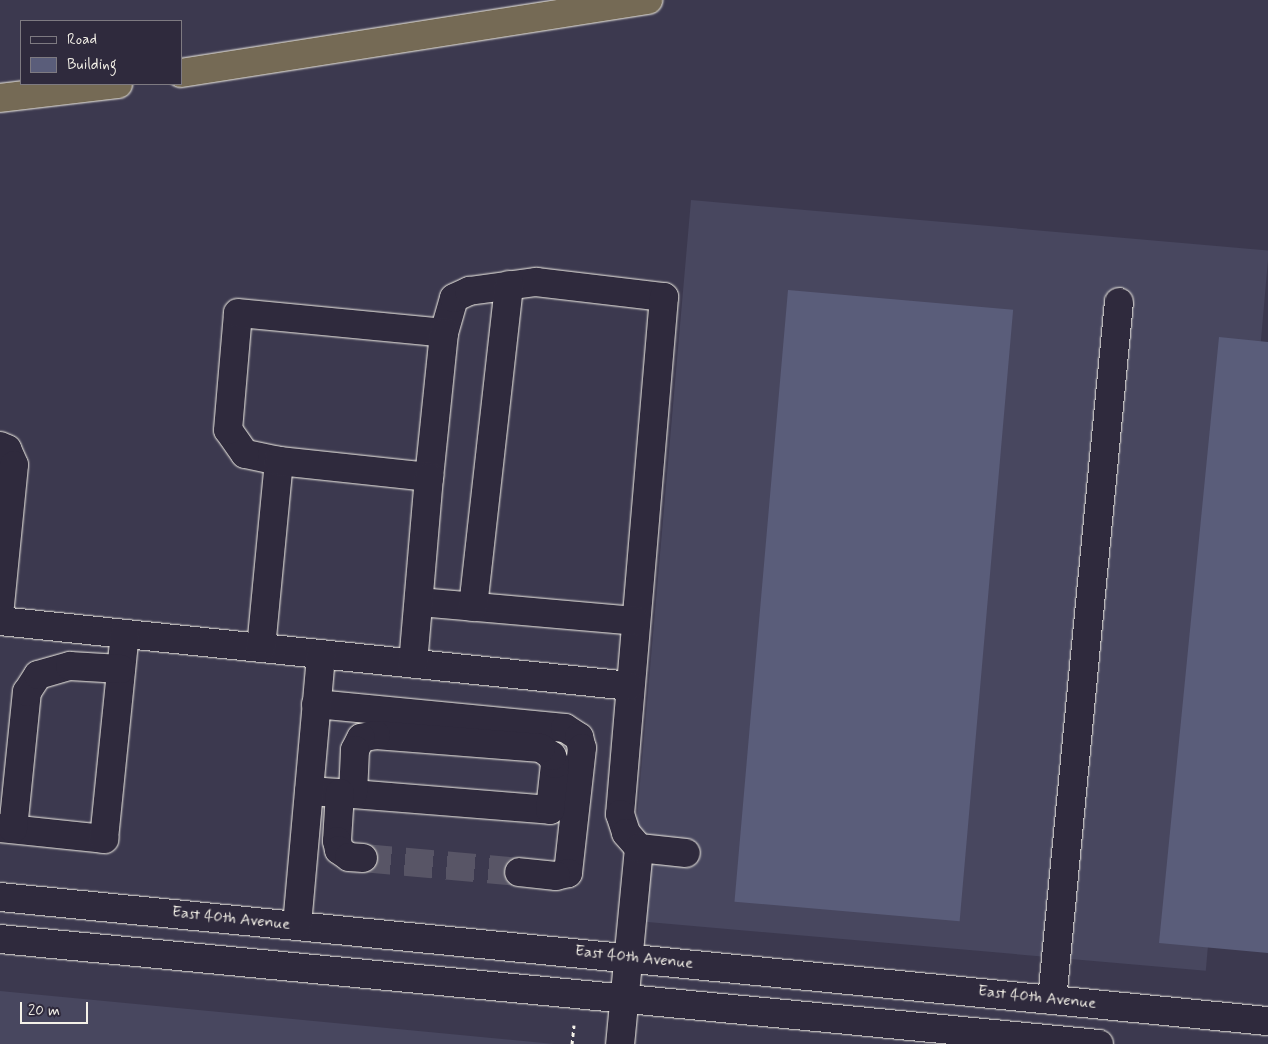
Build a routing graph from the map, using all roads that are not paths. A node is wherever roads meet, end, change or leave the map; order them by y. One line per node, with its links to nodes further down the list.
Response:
1 (648, 0): 2 (highway)
2 (182, 73)
3 (110, 85): 4 (highway)
4 (0, 98)
5 (509, 285): 7 (street); 14 (street); 16 (street)
6 (1119, 302): 36 (street)
7 (444, 333): 9 (street); 10 (street)
8 (0, 446): 11 (street)
9 (279, 461): 10 (street); 18 (street)
10 (429, 477): 12 (street)
11 (2, 558): 13 (street)
12 (419, 602): 14 (street); 20 (street)
13 (0, 606)
14 (473, 607): 16 (street)
15 (0, 621): 17 (street)
16 (635, 621): 22 (street)
17 (125, 634): 18 (street); 21 (street)
18 (261, 648): 19 (street)
19 (321, 654): 20 (street); 23 (street)
20 (413, 664): 22 (street)
21 (121, 669): 26 (street); 26 (street)
22 (630, 686): 27 (street)
23 (316, 704): 24 (street); 30 (street)
24 (309, 791): 25 (street); 32 (street)
25 (346, 794): 25 (street); 29 (street)
26 (6, 828)
27 (639, 848): 28 (street); 34 (street)
28 (686, 853)
29 (363, 858)
30 (518, 872)
31 (0, 897): 32 (street, East 40th Avenue)
32 (297, 925): 34 (street, East 40th Avenue)
33 (0, 940): 35 (street)
34 (628, 957): 35 (street); 36 (street, East 40th Avenue)
35 (624, 999): 39 (street); 40 (street)
36 (1052, 1000): 37 (street, East 40th Avenue)
37 (1213, 1016): 38 (street, East 40th Avenue); 39 (street)
38 (1268, 1021)
39 (1085, 1043)
40 (620, 1044)

